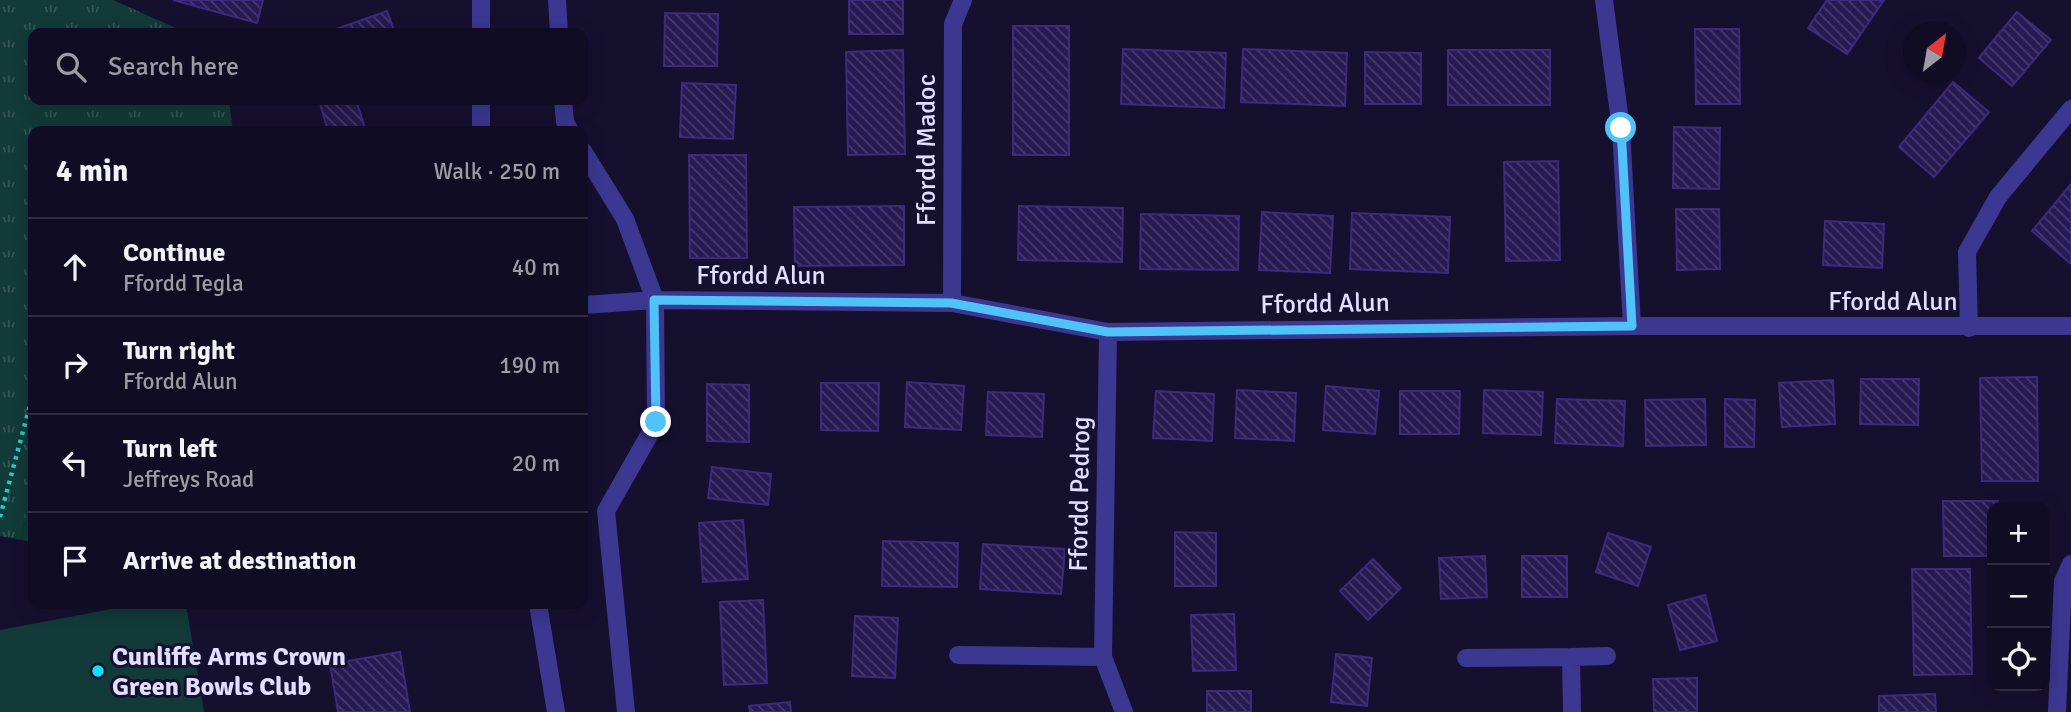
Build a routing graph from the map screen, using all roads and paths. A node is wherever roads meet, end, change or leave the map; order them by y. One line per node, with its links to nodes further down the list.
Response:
1 (481, 0): 5 (street)
2 (557, 0): 6 (street)
3 (963, 0): 14 (street, Ffordd Madoc)
4 (1603, 0): 16 (street)
5 (481, 28)
6 (559, 28)
7 (481, 105): 10 (street)
8 (563, 105): 11 (street)
9 (2071, 108): 18 (street)
10 (481, 126)
11 (567, 126)
12 (588, 159): 13 (street)
13 (654, 300): 14 (street, Ffordd Alun); 15 (street, Ffordd Alun); 30 (street)
14 (951, 303): 19 (street, Ffordd Alun)
15 (588, 305)
16 (1632, 326): 18 (street, Ffordd Alun); 19 (street, Ffordd Alun)
17 (2071, 326): 18 (street, Ffordd Alun)
18 (1969, 328)
19 (1108, 332): 26 (street, Ffordd Pedrog)
20 (28, 413): 21 (path)
21 (0, 517)
22 (2071, 564): 33 (street)
23 (539, 609): 29 (street)
24 (958, 655): 26 (street)
25 (1607, 656): 27 (street)
26 (1103, 657): 31 (street, Ffordd Pedrog)
27 (1571, 657): 28 (street); 32 (street)
28 (1466, 658)
29 (556, 712)
30 (626, 712)
31 (1124, 712)
32 (1572, 712)
33 (2057, 712)

